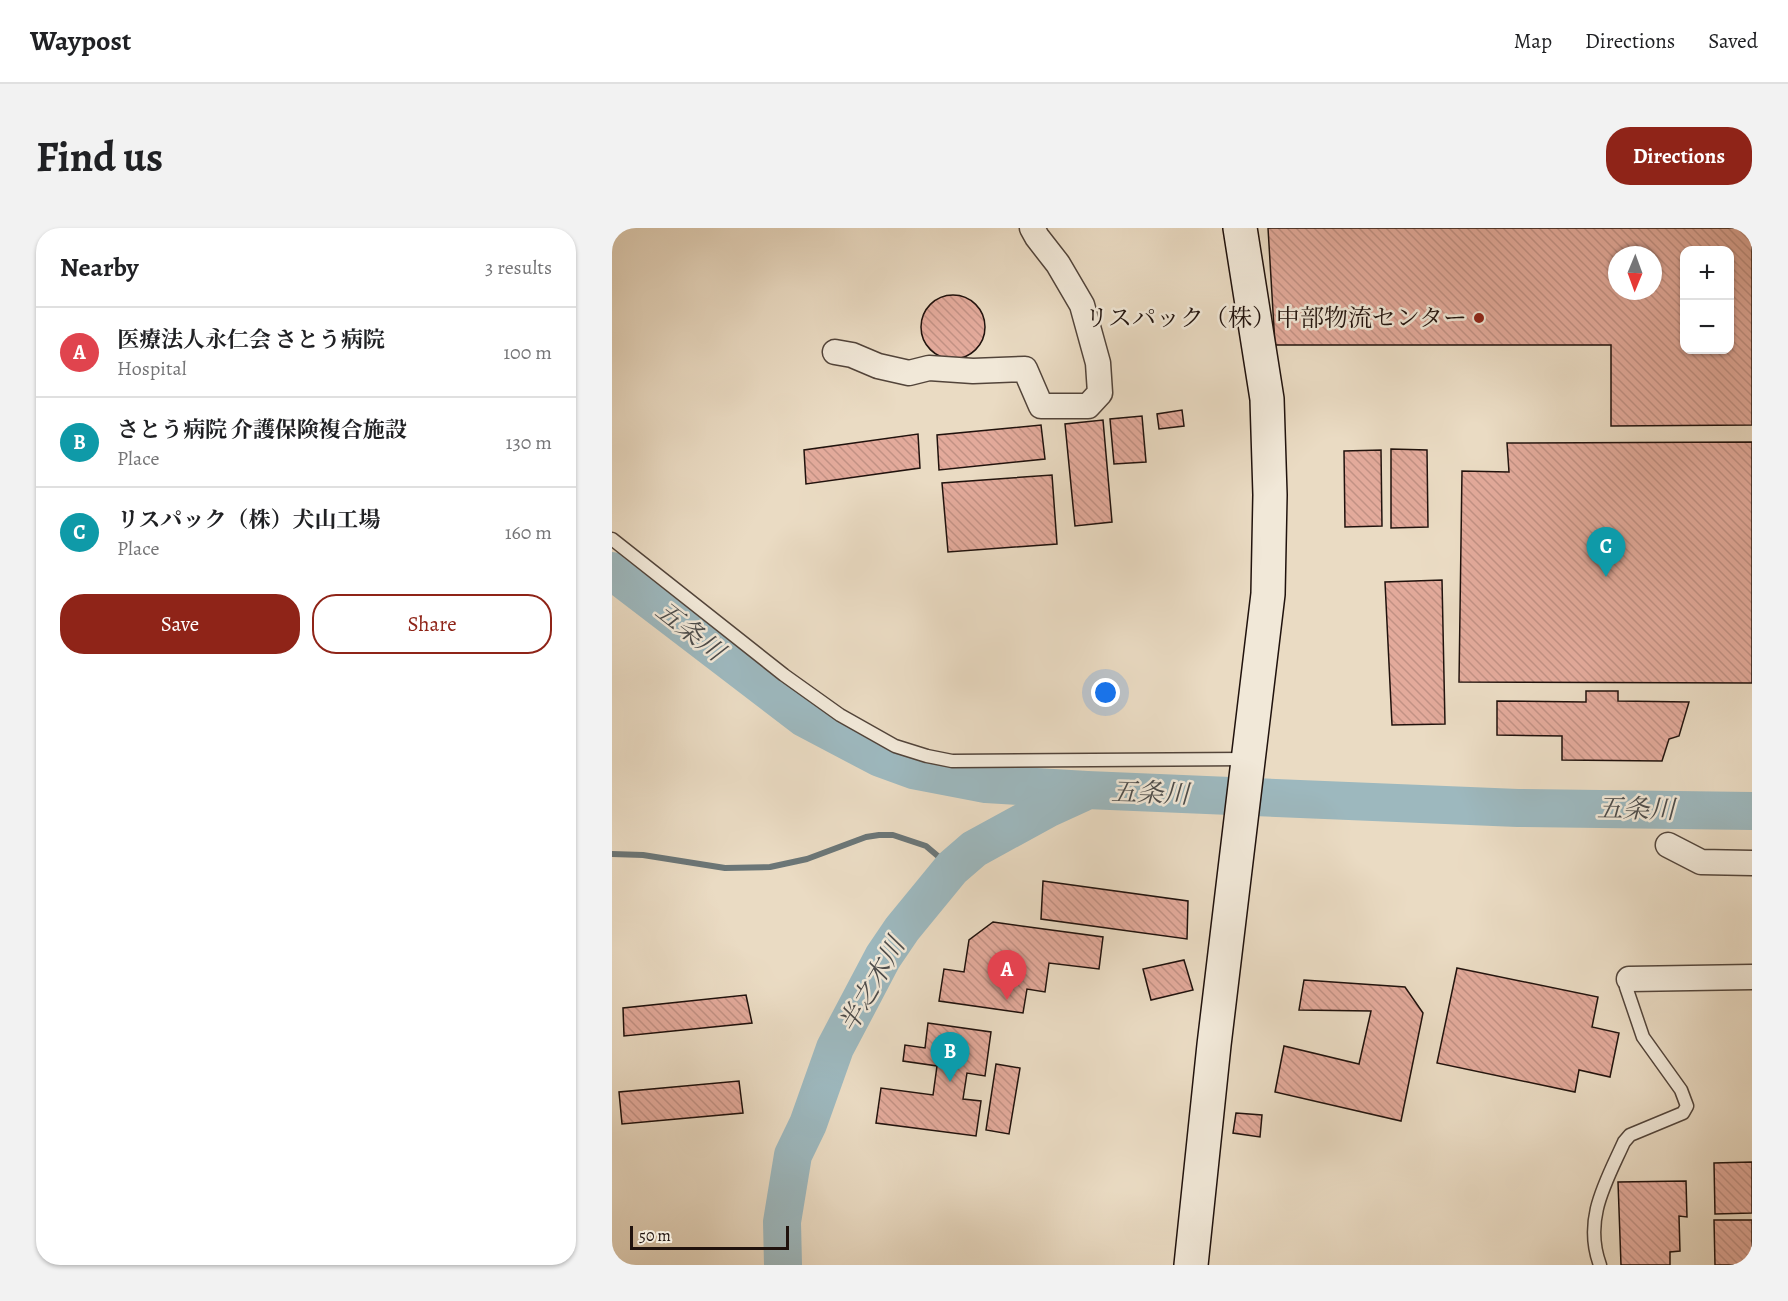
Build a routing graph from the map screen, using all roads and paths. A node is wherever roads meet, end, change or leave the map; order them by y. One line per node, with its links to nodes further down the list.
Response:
1 (1032, 228): 3 (street)
2 (1240, 228): 5 (street)
3 (835, 352)
4 (612, 539): 5 (lane)
5 (1248, 759): 10 (street)
6 (1668, 845): 7 (street)
7 (1752, 863)
8 (1752, 977): 9 (street)
9 (1629, 979): 11 (lane)
10 (1191, 1265)
11 (1600, 1265)

